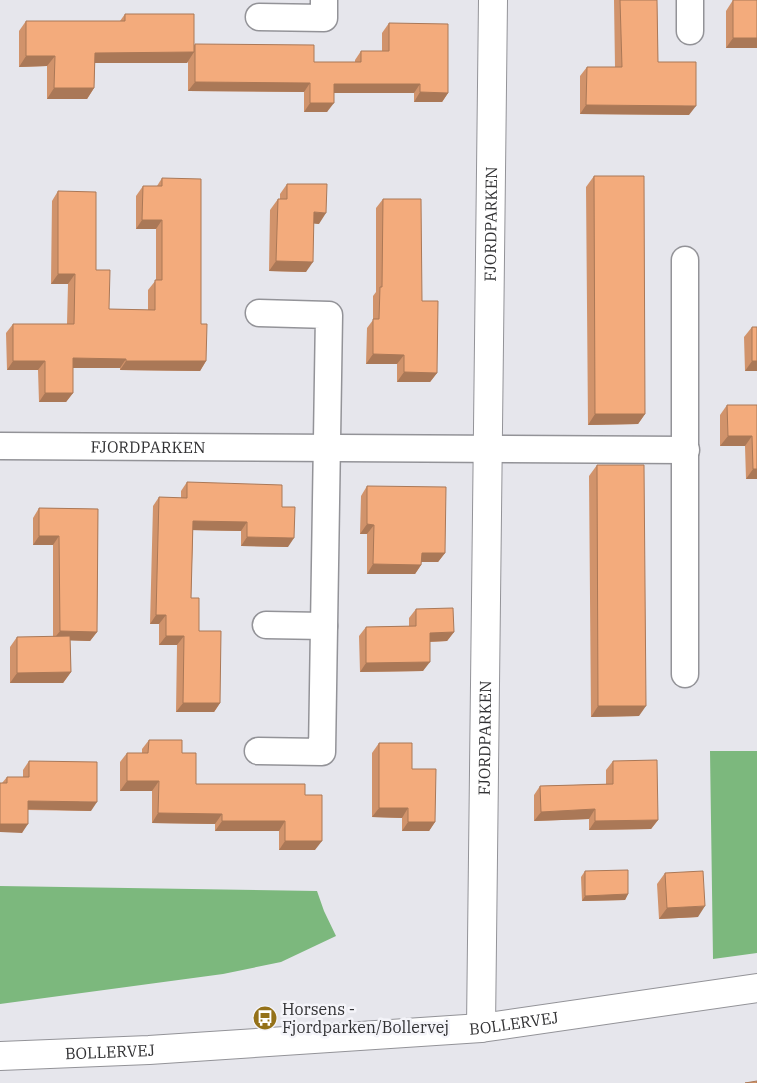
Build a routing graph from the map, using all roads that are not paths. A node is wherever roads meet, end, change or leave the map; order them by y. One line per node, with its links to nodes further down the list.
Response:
1 (324, 0): 4 (street)
2 (493, 0): 10 (street, FJORDPARKEN)
3 (690, 0): 5 (street)
4 (259, 17)
5 (690, 31)
6 (685, 260): 11 (street)
7 (259, 313): 9 (street)
8 (0, 446): 9 (street, FJORDPARKEN)
9 (326, 448): 10 (street, FJORDPARKEN); 13 (street)
10 (488, 449): 11 (street, FJORDPARKEN); 17 (street, FJORDPARKEN)
11 (686, 450): 14 (street)
12 (266, 625): 13 (street)
13 (324, 626): 15 (street)
14 (685, 674)
15 (258, 751)
16 (757, 988): 17 (street, BOLLERVEJ)
17 (481, 1028): 18 (street, BOLLERVEJ)
18 (0, 1056)

